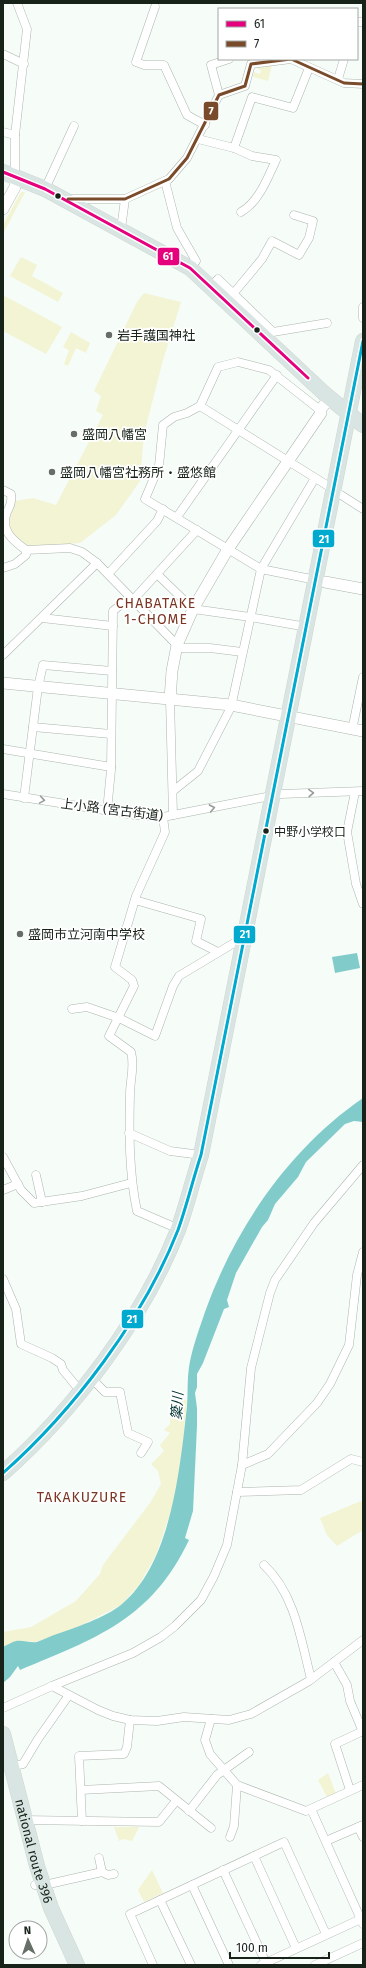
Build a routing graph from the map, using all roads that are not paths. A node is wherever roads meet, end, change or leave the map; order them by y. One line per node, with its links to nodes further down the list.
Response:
1 (17, 3): 9 (street)
2 (155, 7): 15 (street)
3 (3, 54): 9 (street)
4 (226, 60): 14 (street)
5 (245, 60): 10 (street)
6 (283, 60): 10 (street)
7 (293, 60): 11 (street)
8 (344, 60): 12 (street)
9 (24, 64): 18 (street)
10 (251, 64): 14 (street)
11 (309, 68): 12 (street); 20 (street)
12 (338, 79): 13 (street)
13 (363, 84)
14 (219, 95): 15 (street)
15 (204, 125): 19 (street)
16 (74, 126): 23 (street)
17 (3, 132): 18 (street)
18 (15, 135): 21 (street)
19 (198, 140): 20 (street); 22 (street)
20 (234, 148): 27 (street)
21 (9, 174): 23 (highway); 26 (street)
22 (166, 181): 25 (street); 30 (street)
23 (45, 189): 24 (highway)
24 (63, 199): 25 (street); 29 (highway)
25 (125, 199): 29 (street)
26 (3, 209)
27 (241, 212)
28 (294, 215): 32 (street)
29 (121, 229): 30 (highway)
30 (190, 268): 31 (highway)
31 (210, 287): 32 (street); 39 (highway)
32 (233, 294): 35 (street)
33 (363, 308): 34 (street)
34 (363, 318)
35 (327, 323)
36 (363, 341): 42 (highway)
37 (277, 375): 40 (street); 41 (street); 43 (street)
38 (363, 393): 42 (highway)
39 (330, 398): 41 (street); 42 (highway)
40 (200, 406): 43 (street); 48 (street)
41 (320, 410): 44 (street)
42 (356, 419): 47 (highway)
43 (238, 430): 44 (street); 50 (street)
44 (288, 461): 45 (street); 53 (street)
45 (315, 478): 47 (street); 56 (street)
46 (3, 490): 52 (street)
47 (337, 492): 49 (street); 59 (highway)
48 (163, 509): 50 (street); 57 (street)
49 (363, 509)
50 (177, 517): 51 (street)
51 (197, 530): 53 (street); 58 (street)
52 (26, 550): 54 (street); 55 (street)
53 (228, 550): 56 (street); 62 (street)
54 (97, 563): 57 (street); 64 (street)
55 (3, 568)
56 (262, 569): 59 (street); 63 (street)
57 (108, 574): 61 (street)
58 (157, 574): 61 (street); 62 (street)
59 (320, 581): 60 (street); 66 (highway); 77 (highway)
60 (363, 589)
61 (131, 598): 65 (street); 67 (street)
62 (193, 610): 63 (street); 67 (street)
63 (250, 617): 66 (street); 68 (street)
64 (42, 618): 65 (street); 69 (street)
65 (113, 626): 70 (street)
66 (307, 628): 77 (highway)
67 (176, 647): 68 (street); 75 (street)
68 (242, 652): 76 (street)
69 (3, 655)
70 (112, 671): 73 (street); 74 (street)
71 (363, 677): 79 (street)
72 (3, 683): 73 (street)
73 (38, 687): 74 (street); 78 (street)
74 (111, 694): 75 (street); 80 (street)
75 (170, 699): 76 (street); 84 (street)
76 (231, 705): 77 (street); 84 (street)
77 (292, 717): 79 (street); 87 (highway)
78 (33, 727): 80 (street); 82 (street)
79 (358, 730)
80 (111, 734): 83 (street)
81 (3, 749): 82 (street)
82 (30, 753): 83 (street); 88 (street)
83 (111, 767): 89 (street)
84 (173, 791): 90 (street)
85 (359, 792): 87 (street, 上小路 (宮古街道), one-way to 85); 93 (street)
86 (3, 794): 88 (street, 上小路 (宮古街道))
87 (277, 795): 90 (street, 上小路 (宮古街道), one-way to 87); 94 (highway); 107 (highway)
88 (24, 798): 89 (street, 上小路 (宮古街道), one-way to 89)
89 (107, 810): 91 (street, 上小路 (宮古街道))
90 (173, 815): 91 (street, 上小路 (宮古街道))
91 (163, 817): 92 (street)
92 (135, 900): 95 (street); 97 (street)
93 (363, 904)
94 (244, 937): 95 (street); 99 (highway)
95 (218, 952): 97 (street)
96 (72, 1009): 97 (street)
97 (119, 1018): 98 (street)
98 (129, 1133): 99 (street); 103 (street)
99 (201, 1155): 107 (highway)
100 (3, 1157): 104 (street)
101 (363, 1165): 114 (street)
102 (36, 1175): 106 (street)
103 (131, 1183): 106 (street); 107 (street)
104 (18, 1184): 105 (street); 106 (street)
105 (3, 1190)
106 (42, 1202)
107 (182, 1230): 110 (highway); 111 (highway)
108 (363, 1252): 114 (street)
109 (3, 1279): 111 (street)
110 (96, 1384): 112 (street); 116 (highway)
111 (81, 1392): 115 (highway)
112 (141, 1453)
113 (363, 1462): 117 (street)
114 (242, 1465): 117 (street)
115 (3, 1473)
116 (3, 1485)
117 (237, 1492): 122 (street)
118 (264, 1565): 121 (street)
119 (363, 1640): 120 (street)
120 (334, 1662): 121 (street); 127 (street)
121 (311, 1679): 125 (street)
122 (52, 1686): 123 (street); 124 (street)
123 (69, 1695): 126 (street); 130 (street)
124 (3, 1708)
125 (211, 1719): 126 (street); 131 (street)
126 (130, 1720): 134 (street)
127 (363, 1732): 135 (street)
128 (3, 1734): 130 (highway, national route 396)
129 (249, 1752): 131 (street)
130 (7, 1765): 139 (highway, national route 396)
131 (224, 1770): 132 (street); 138 (street)
132 (237, 1785): 137 (street); 143 (street)
133 (363, 1785): 135 (street)
134 (81, 1790): 136 (street); 140 (street)
135 (350, 1790): 137 (street)
136 (176, 1801): 138 (street); 140 (street)
137 (311, 1809): 145 (street)
138 (188, 1811): 142 (street)
139 (22, 1820): 140 (street); 151 (highway, national route 396)
140 (82, 1821)
141 (361, 1826): 144 (street); 145 (street)
142 (211, 1828)
143 (230, 1837)
144 (363, 1837)
145 (326, 1841): 154 (street)
146 (254, 1856): 148 (street); 155 (street); 157 (street)
147 (99, 1858): 149 (street)
148 (223, 1870): 152 (street); 158 (street)
149 (102, 1872): 150 (street); 151 (street)
150 (114, 1874)
151 (39, 1885): 159 (highway, national route 396); 160 (highway, national route 396)
152 (192, 1885): 153 (street); 163 (street)
153 (160, 1900): 161 (street); 162 (street)
154 (362, 1920): 155 (street)
155 (326, 1934): 157 (street)
156 (363, 1943): 164 (street)
157 (296, 1948): 158 (street)
158 (263, 1964)
159 (66, 1965)
160 (77, 1965)
161 (153, 1965)
162 (191, 1965)
163 (229, 1965)
164 (315, 1965)

